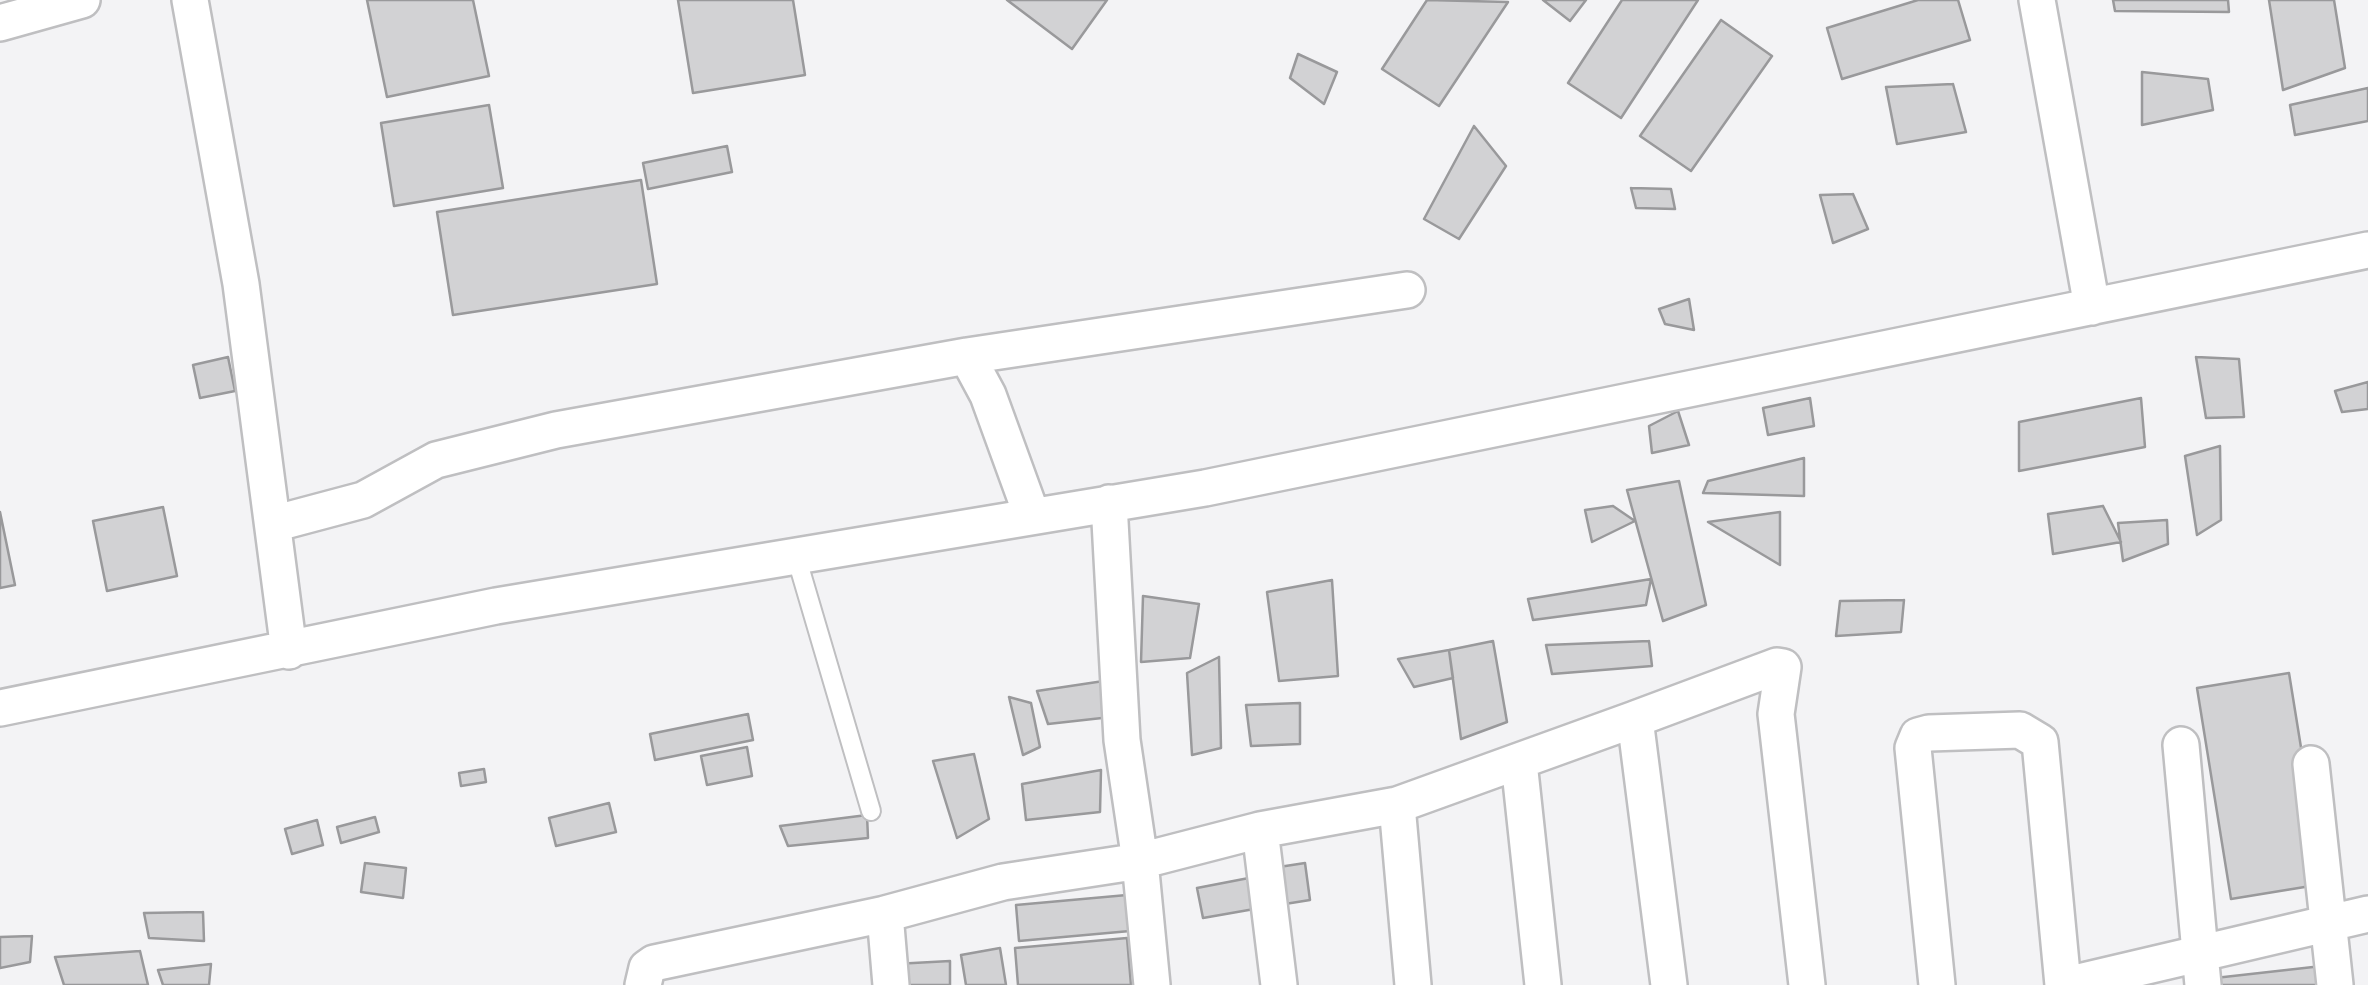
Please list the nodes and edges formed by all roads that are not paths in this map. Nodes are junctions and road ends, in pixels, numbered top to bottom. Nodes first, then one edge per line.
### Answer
1 (82, 0) edge
2 (190, 0) edge
3 (2037, 0) edge
4 (0, 22) edge
5 (2368, 250) edge
6 (1407, 290) dead end
7 (2092, 307) junction
8 (967, 356) junction
9 (1109, 503) junction
10 (1032, 516) junction
11 (273, 524) junction
12 (796, 556) junction
13 (289, 651) junction
14 (0, 708) edge
15 (1635, 719) junction
16 (2181, 745) dead end
17 (1519, 762) junction
18 (2311, 764) dead end
19 (1397, 805) junction
20 (871, 811) dead end
21 (1260, 830) junction
22 (1140, 861) junction
23 (885, 914) junction
24 (2368, 914) edge
25 (2330, 923) junction
26 (2202, 969) edge
27 (643, 985) edge
28 (891, 985) edge
29 (1152, 985) edge
30 (1279, 985) edge
31 (1413, 985) edge
32 (1544, 985) edge
33 (1668, 985) edge
34 (1807, 985) edge
35 (1936, 985) edge
36 (2064, 985) edge
37 (2335, 985) edge

1 - 4 street
2 - 11 street
3 - 7 street
5 - 7 street
6 - 8 street
7 - 9 street
8 - 10 street
8 - 11 street
9 - 10 street
9 - 22 street
10 - 12 street
11 - 13 street
12 - 13 street
12 - 20 lane
13 - 14 street
15 - 17 street
15 - 33 street
15 - 34 street
16 - 26 street
17 - 19 street
17 - 32 street
18 - 25 street
19 - 21 street
19 - 31 street
21 - 22 street
21 - 30 street
22 - 23 street
22 - 29 street
23 - 27 street
23 - 28 street
24 - 25 street
25 - 26 street
25 - 37 street
26 - 36 street
35 - 36 street

